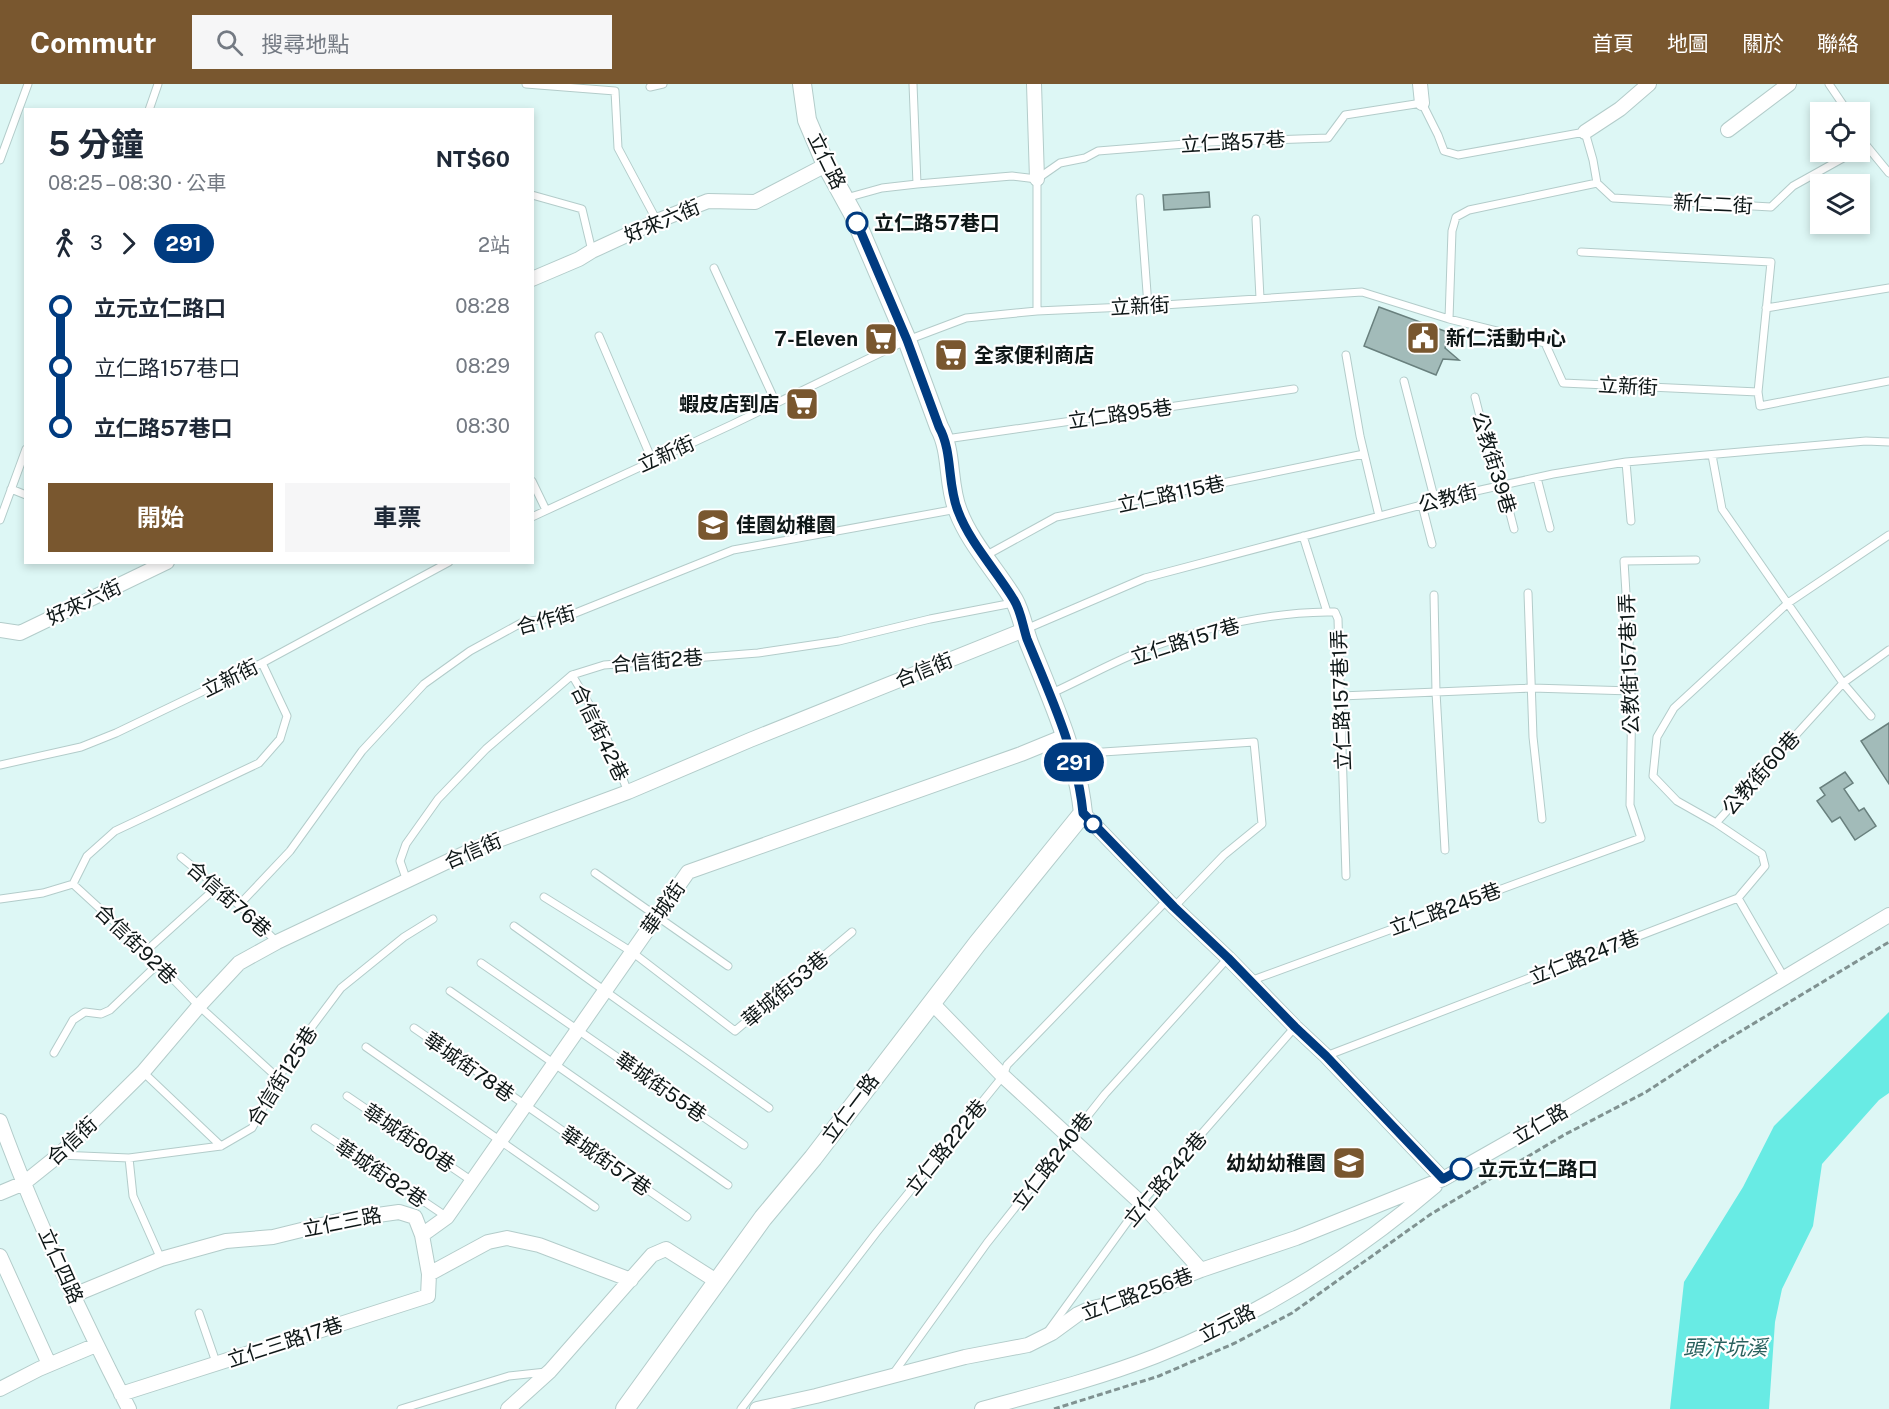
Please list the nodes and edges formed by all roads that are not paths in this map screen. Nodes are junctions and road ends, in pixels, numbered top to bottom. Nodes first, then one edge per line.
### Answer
1 (28, 84) edge
2 (158, 84) edge
3 (526, 84) edge
4 (663, 84) edge
5 (802, 84) edge
6 (913, 84) edge
7 (1034, 84) edge
8 (1420, 84) edge
9 (1649, 84) edge
10 (1789, 84) edge
11 (1829, 84) edge
12 (650, 87) dead end
13 (1841, 102) edge
14 (1422, 104) junction
15 (150, 108) edge
16 (1728, 130) dead end
17 (1585, 132) junction
18 (1870, 154) edge
19 (0, 160) edge
20 (1836, 162) edge
21 (826, 165) junction
22 (1889, 173) edge
23 (1037, 179) junction
24 (1597, 183) junction
25 (917, 184) junction
26 (534, 196) edge
27 (844, 198) junction
28 (1140, 198) dead end
29 (1256, 219) dead end
30 (657, 221) junction
31 (592, 251) junction
32 (1581, 252) dead end
33 (714, 268) dead end
34 (534, 278) edge
35 (1889, 288) edge
36 (1260, 298) junction
37 (1148, 306) junction
38 (1766, 308) junction
39 (1036, 311) junction
40 (1449, 319) junction
41 (599, 336) dead end
42 (907, 340) junction
43 (1346, 355) dead end
44 (1404, 381) dead end
45 (1889, 381) edge
46 (1294, 389) dead end
47 (1758, 392) junction
48 (1475, 397) dead end
49 (776, 403) junction
50 (946, 439) junction
51 (1889, 442) edge
52 (24, 453) edge
53 (1364, 454) junction
54 (1712, 456) junction
55 (652, 460) junction
56 (1626, 462) junction
57 (1537, 478) junction
58 (534, 485) edge
59 (1498, 486) junction
60 (10, 489) junction
61 (24, 494) edge
62 (1435, 501) junction
63 (1422, 505) junction
64 (957, 509) junction
65 (546, 510) junction
66 (534, 516) edge
67 (1379, 516) junction
68 (0, 520) edge
69 (1631, 521) dead end
70 (1550, 528) dead end
71 (1514, 529) dead end
72 (1889, 535) edge
73 (1303, 536) junction
74 (1431, 544) dead end
75 (985, 556) junction
76 (1696, 560) dead end
77 (163, 564) edge
78 (445, 564) edge
79 (1528, 593) dead end
80 (1434, 595) dead end
81 (1016, 602) junction
82 (1788, 603) junction
83 (1327, 612) junction
84 (0, 630) edge
85 (1024, 630) junction
86 (1889, 650) edge
87 (262, 663) junction
88 (572, 675) junction
89 (1843, 683) junction
90 (1532, 688) junction
91 (1632, 691) junction
92 (1436, 692) junction
93 (1050, 694) junction
94 (1341, 696) junction
95 (1871, 716) dead end
96 (1068, 745) junction
97 (0, 765) edge
98 (628, 792) junction
99 (1083, 813) junction
100 (1542, 819) dead end
101 (1716, 823) junction
102 (1641, 838) joint
103 (1445, 850) dead end
104 (181, 857) dead end
105 (595, 873) dead end
106 (1346, 876) dead end
107 (407, 881) junction
108 (73, 884) junction
109 (218, 886) junction
110 (544, 897) dead end
111 (1738, 898) junction
112 (0, 899) edge
113 (1170, 904) junction
114 (239, 905) junction
115 (1889, 915) edge
116 (657, 916) junction
117 (434, 919) dead end
118 (514, 926) dead end
119 (852, 932) dead end
120 (277, 942) junction
121 (146, 951) junction
122 (632, 952) junction
123 (1228, 958) junction
124 (482, 963) dead end
125 (158, 964) junction
126 (728, 966) dead end
127 (1785, 979) junction
128 (1250, 981) junction
129 (450, 991) dead end
130 (605, 991) junction
131 (932, 1003) junction
132 (199, 1006) junction
133 (1295, 1027) junction
134 (414, 1028) dead end
135 (578, 1030) junction
136 (366, 1047) dead end
137 (54, 1053) dead end
138 (1326, 1056) junction
139 (554, 1064) junction
140 (143, 1072) junction
141 (1003, 1076) junction
142 (279, 1079) junction
143 (347, 1096) dead end
144 (525, 1105) junction
145 (769, 1108) dead end
146 (0, 1121) edge
147 (315, 1128) dead end
148 (1070, 1138) junction
149 (500, 1141) junction
150 (744, 1145) dead end
151 (221, 1146) junction
152 (59, 1155) junction
153 (129, 1158) junction
154 (1443, 1179) junction
155 (472, 1181) junction
156 (24, 1183) junction
157 (728, 1185) dead end
158 (0, 1193) edge
159 (1141, 1203) junction
160 (595, 1207) dead end
161 (447, 1217) junction
162 (687, 1217) dead end
163 (422, 1235) junction
164 (0, 1257) edge
165 (161, 1258) junction
166 (1201, 1270) junction
167 (429, 1274) junction
168 (631, 1280) junction
169 (718, 1282) junction
170 (6, 1289) edge
171 (74, 1295) junction
172 (199, 1313) dead end
173 (1043, 1337) junction
174 (96, 1346) junction
175 (49, 1364) junction
176 (217, 1365) junction
177 (550, 1371) junction
178 (891, 1377) junction
179 (0, 1389) edge
180 (121, 1394) junction
181 (129, 1409) edge
182 (401, 1409) edge
183 (508, 1409) edge
184 (625, 1409) edge
185 (741, 1409) edge
186 (757, 1409) edge
187 (982, 1409) edge

1 - 19 lane
2 - 15 lane
3 - 30 lane
4 - 12 lane
5 - 21 street, 立仁路
6 - 25 lane
7 - 23 street
8 - 14 street
9 - 17 street
10 - 16 street
11 - 13 lane
14 - 17 lane
14 - 23 lane, 立仁路57巷
17 - 24 lane
18 - 22 lane
20 - 24 lane, 新仁二街
21 - 27 street, 立仁路
21 - 30 street, 好來六街
23 - 25 lane
23 - 39 lane
24 - 40 lane
25 - 27 lane
26 - 31 lane
27 - 42 street, 立仁路
28 - 37 lane
29 - 36 lane
30 - 31 street, 好來六街
31 - 34 street, 好來六街
32 - 38 lane
33 - 49 lane
35 - 38 lane
36 - 37 lane, 立新街
36 - 40 lane, 立新街
37 - 39 lane, 立新街
38 - 47 lane
39 - 42 lane, 立新街
40 - 47 lane, 立新街
41 - 55 lane
42 - 49 lane, 立新街
42 - 50 street, 立仁路
43 - 53 lane
44 - 62 lane
45 - 47 lane
46 - 50 lane, 立仁路95巷
48 - 59 lane, 公教街39巷
49 - 55 lane, 立新街
50 - 64 street, 立仁路
51 - 54 lane, 公教街
52 - 60 lane
53 - 67 lane
53 - 75 lane, 立仁路115巷
54 - 56 lane, 公教街
54 - 82 lane
55 - 65 lane, 立新街
56 - 57 lane, 公教街
56 - 69 lane
57 - 59 lane, 公教街
57 - 70 lane
58 - 65 lane
59 - 62 lane, 公教街
59 - 71 lane, 公教街39巷
60 - 61 lane
60 - 68 lane
62 - 63 lane, 公教街
63 - 67 lane, 公教街
63 - 74 lane
64 - 75 street, 立仁路
64 - 114 lane, 合作街
65 - 66 lane, 立新街
67 - 73 lane, 公教街
72 - 82 lane, 公教街60巷
73 - 83 lane, 立仁路157巷1弄
73 - 85 lane, 公教街
75 - 81 street, 立仁路
76 - 91 lane, 公教街157巷1弄
77 - 84 street, 好來六街
78 - 87 lane, 立新街
79 - 90 lane
80 - 92 lane
81 - 85 street, 立仁路
81 - 88 lane, 合信街2巷
82 - 89 lane
82 - 101 lane, 公教街60巷
83 - 93 lane, 立仁路157巷
83 - 94 lane, 立仁路157巷1弄
85 - 93 street, 立仁路
85 - 98 street, 合信街
86 - 89 lane, 公教街60巷
87 - 97 lane, 立新街
87 - 108 lane
88 - 98 lane, 合信街42巷
88 - 107 lane, 合信街2巷
89 - 95 lane
89 - 101 lane, 公教街60巷
90 - 91 lane
90 - 92 lane
90 - 100 lane
91 - 102 lane, 公教街157巷1弄
92 - 94 lane
92 - 103 lane
93 - 96 street, 立仁路
94 - 106 lane, 立仁路157巷1弄
96 - 99 street, 立仁路
96 - 113 lane, 立仁路222巷
96 - 116 street, 華城街
98 - 107 street, 合信街
99 - 113 street
99 - 131 street, 立仁一路
101 - 111 lane, 立仁路247巷
102 - 128 lane, 立仁路245巷
104 - 109 lane, 合信街76巷
105 - 116 lane
107 - 120 street, 合信街
108 - 112 lane
108 - 121 lane, 合信街92巷
109 - 114 lane, 合信街76巷
109 - 121 lane
110 - 122 lane
111 - 127 lane
111 - 138 lane, 立仁路247巷
113 - 123 street
113 - 141 lane, 立仁路222巷
114 - 120 lane, 合信街76巷
115 - 127 street, 立仁路
116 - 122 street, 華城街
116 - 126 lane
117 - 142 lane, 合信街125巷
118 - 130 lane
119 - 122 lane, 華城街53巷
120 - 132 street, 合信街
121 - 125 lane, 合信街92巷
122 - 130 street, 華城街
123 - 128 street
123 - 148 lane, 立仁路240巷
124 - 135 lane, 華城街55巷
125 - 132 lane, 合信街92巷
125 - 137 lane
127 - 154 street, 立仁路
128 - 133 street
129 - 139 lane
130 - 135 street, 華城街
130 - 145 lane
131 - 141 street
131 - 169 street, 立仁一路
132 - 140 street, 合信街
132 - 142 lane, 合信街92巷
133 - 138 street
133 - 159 lane, 立仁路242巷
134 - 144 lane, 華城街78巷
135 - 139 street, 華城街
135 - 150 lane, 華城街55巷
136 - 149 lane
138 - 154 street
139 - 144 street, 華城街
139 - 157 lane
140 - 151 lane
140 - 152 street, 合信街
141 - 148 street
141 - 185 lane, 立仁路222巷
142 - 151 lane, 合信街125巷
143 - 155 lane, 華城街80巷
144 - 149 street, 華城街
144 - 162 lane, 華城街57巷
146 - 156 street, 立仁四路
147 - 161 lane, 華城街82巷
148 - 159 street
148 - 178 lane, 立仁路240巷
149 - 155 street, 華城街
149 - 160 lane
151 - 153 lane, 合信街125巷
152 - 153 lane, 合信街125巷
152 - 156 street, 合信街
153 - 165 lane
154 - 166 street, 立仁路256巷
154 - 187 street, 立元路
155 - 161 street, 華城街
156 - 158 street, 合信街
156 - 171 street, 立仁四路
159 - 166 street
159 - 173 lane, 立仁路242巷
161 - 163 street, 華城街
163 - 165 street, 立仁三路
163 - 167 street, 立仁三路
164 - 170 street
165 - 171 street, 立仁三路
166 - 173 street, 立仁路256巷
167 - 168 street
167 - 176 street, 立仁三路17巷
168 - 169 street
168 - 177 street
169 - 184 street, 立仁一路
170 - 175 street
171 - 174 street, 立仁四路
172 - 176 lane
173 - 178 street, 立仁路256巷
174 - 175 street
174 - 180 street, 立仁四路
175 - 179 street
176 - 180 street, 立仁三路17巷
177 - 182 lane
177 - 183 street
178 - 186 street, 立仁路256巷
180 - 181 street, 立仁四路

